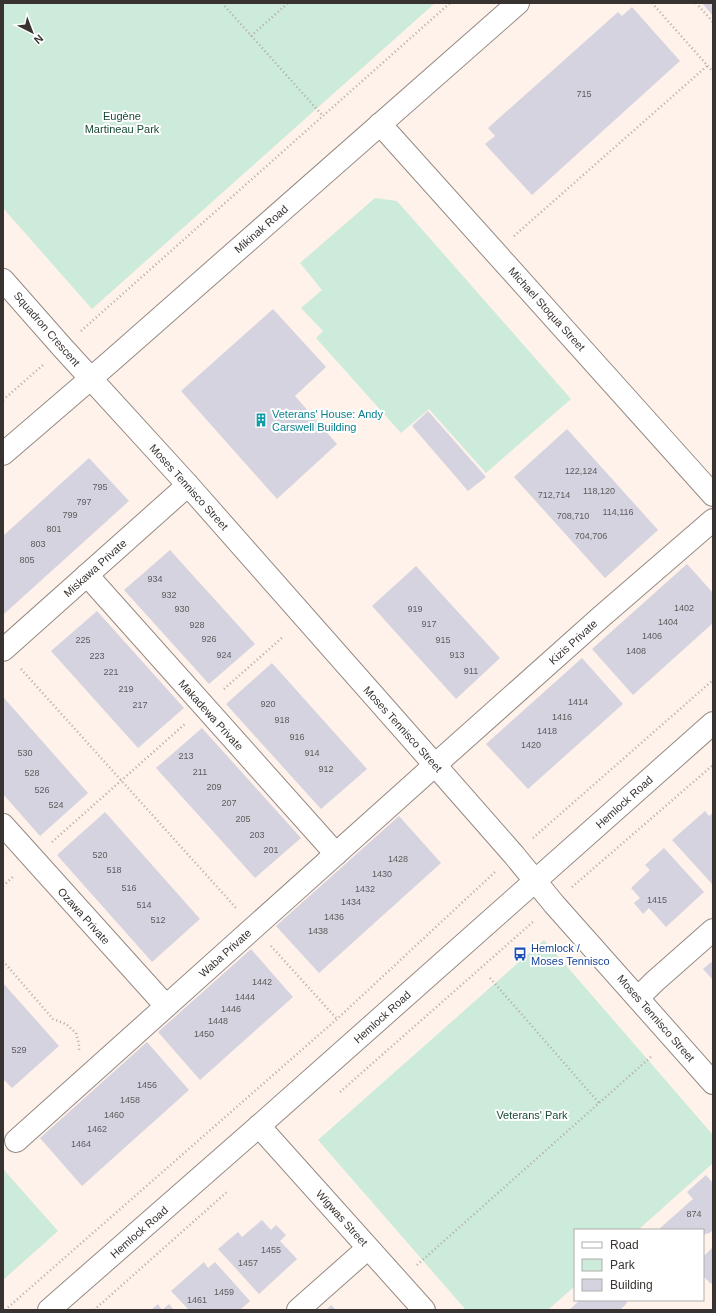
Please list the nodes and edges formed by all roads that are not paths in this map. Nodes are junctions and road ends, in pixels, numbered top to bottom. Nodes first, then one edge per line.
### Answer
1 (518, 3) edge
2 (380, 124) junction
3 (3, 280) edge
4 (90, 379) junction
5 (3, 454) edge
6 (188, 485) junction
7 (713, 495) edge
8 (713, 520) edge
9 (87, 575) junction
10 (3, 650) edge
11 (713, 723) edge
12 (435, 765) junction
13 (3, 825) edge
14 (336, 854) junction
15 (535, 881) junction
16 (713, 930) edge
17 (638, 998) junction
18 (166, 1006) junction
19 (713, 1083) edge
20 (259, 1126) junction
21 (16, 1141) dead end
22 (368, 1248) junction
23 (49, 1310) edge
24 (298, 1310) edge
25 (424, 1310) edge

1 - 2 street, Mikinak Road
2 - 4 street, Mikinak Road
2 - 7 street, Michael Stoqua Street
3 - 4 street, Squadron Crescent
4 - 5 street, Mikinak Road
4 - 6 street, Moses Tennisco Street
6 - 9 street, Miskawa Private
6 - 12 street, Moses Tennisco Street
8 - 12 street, Kizis Private
9 - 10 street, Miskawa Private
9 - 14 street, Makadewa Private
11 - 15 street, Hemlock Road
12 - 14 street, Waba Private
12 - 15 street, Moses Tennisco Street
13 - 18 street, Ozawa Private
14 - 18 street, Waba Private
15 - 17 street, Moses Tennisco Street
15 - 20 street, Hemlock Road
16 - 17 street
17 - 19 street, Moses Tennisco Street
18 - 21 street, Waba Private
20 - 22 street, Wigwas Street
20 - 23 street, Hemlock Road
22 - 24 street
22 - 25 street, Wigwas Street

